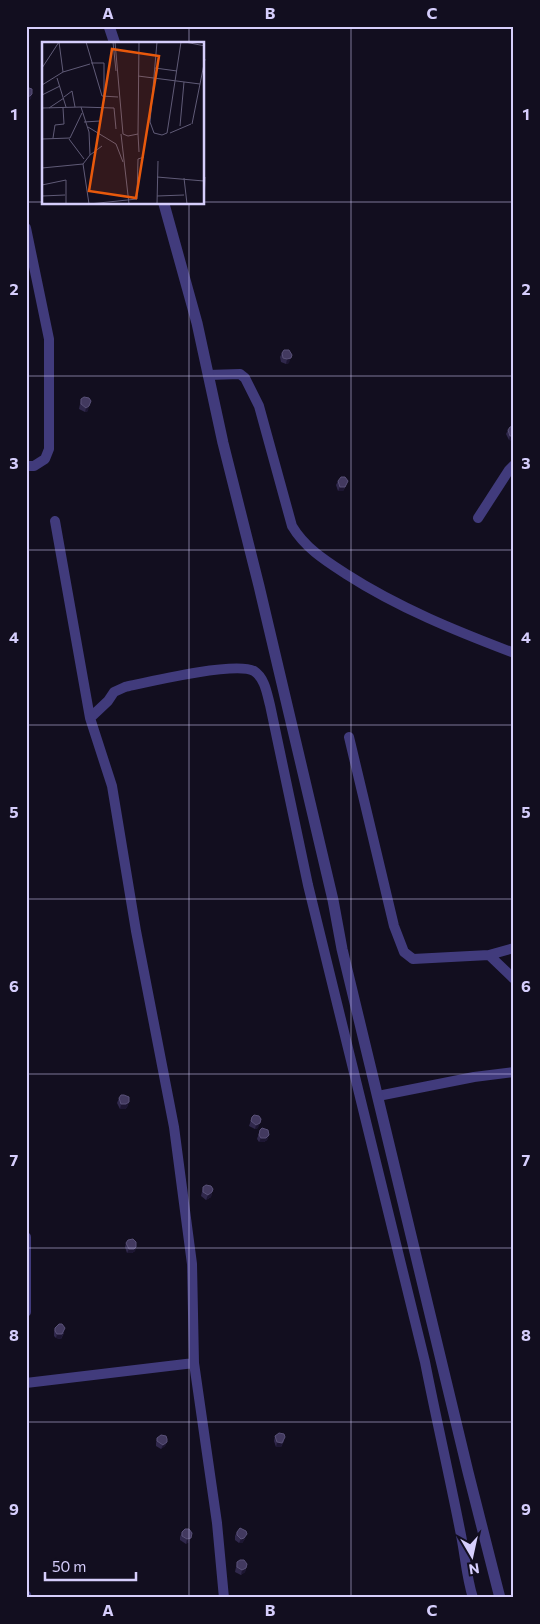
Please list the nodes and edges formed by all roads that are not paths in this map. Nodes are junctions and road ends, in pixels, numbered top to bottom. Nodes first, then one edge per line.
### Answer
1 (108, 26) edge
2 (114, 42) edge
3 (164, 205) edge
4 (26, 228) edge
5 (208, 375) junction
6 (514, 465) edge
7 (26, 466) edge
8 (478, 518) dead end
9 (55, 521) dead end
10 (514, 653) edge
11 (90, 718) junction
12 (349, 737) dead end
13 (514, 948) edge
14 (489, 955) junction
15 (514, 979) edge
16 (357, 1007) junction
17 (339, 1010) junction
18 (514, 1072) edge
19 (378, 1096) junction
20 (26, 1238) edge
21 (26, 1312) edge
22 (194, 1364) junction
23 (26, 1382) edge
24 (224, 1598) edge
25 (473, 1598) edge
26 (500, 1598) edge

1 - 2 street
3 - 5 street
4 - 7 street
5 - 10 street
5 - 16 street
6 - 8 street
9 - 11 street
11 - 17 street
11 - 22 street
12 - 14 street
13 - 14 street
14 - 15 street
16 - 17 street
16 - 19 street
17 - 25 street
18 - 19 street
19 - 26 street
20 - 21 street
22 - 23 street
22 - 24 street

